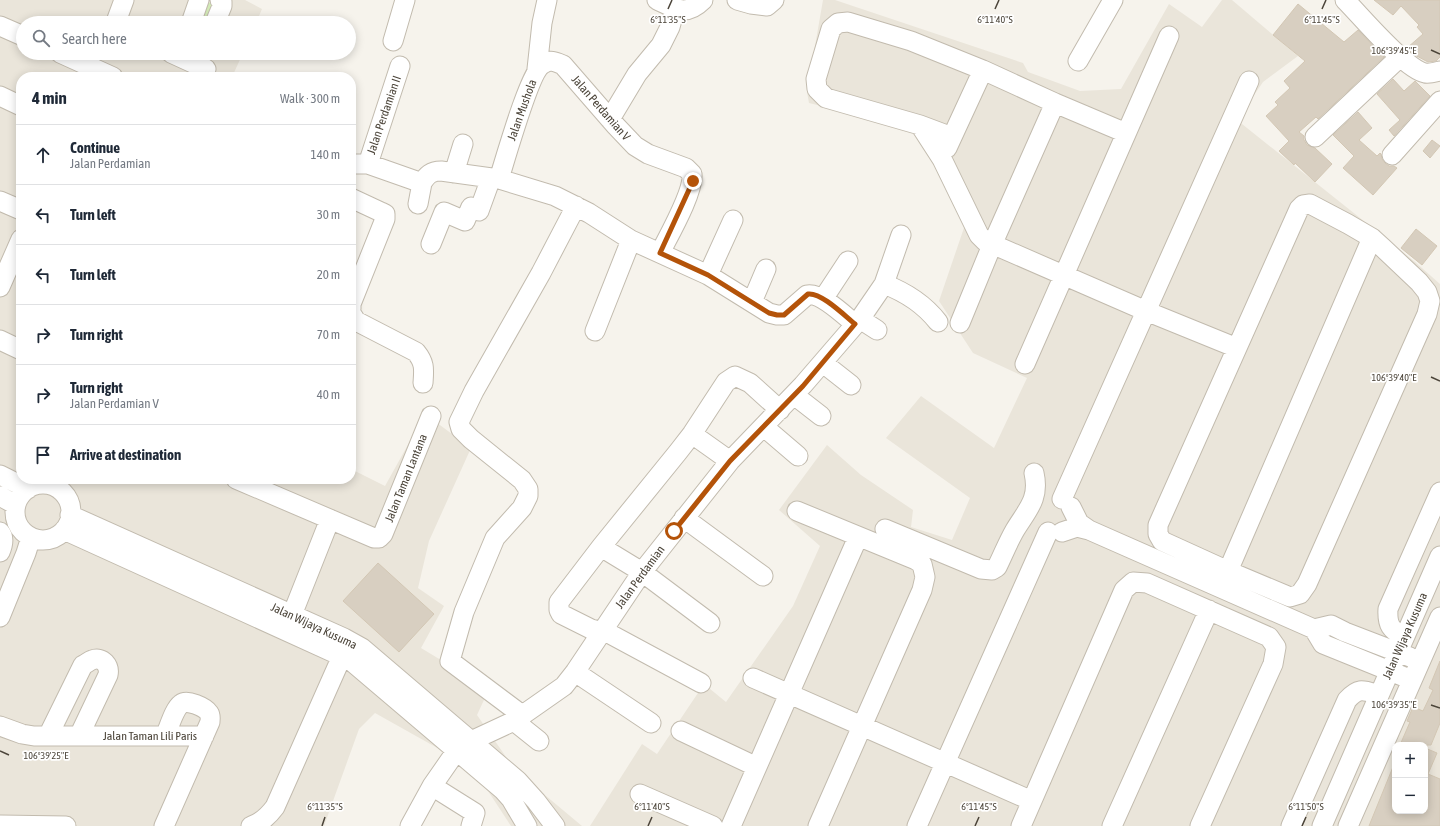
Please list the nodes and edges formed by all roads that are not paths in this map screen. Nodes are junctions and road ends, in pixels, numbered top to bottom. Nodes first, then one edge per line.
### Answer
1 (124, 0) edge
2 (199, 0) edge
3 (220, 0) edge
4 (405, 0) edge
5 (547, 0) edge
6 (658, 0) edge
7 (703, 0) edge
8 (737, 0) edge
9 (774, 0) edge
10 (1113, 0) edge
11 (1345, 0) edge
12 (676, 9) junction
13 (118, 16) edge
14 (193, 16) edge
15 (218, 16) edge
16 (0, 26) edge
17 (16, 33) edge
18 (1169, 36) dead end
19 (393, 42) dead end
20 (1400, 57) junction
21 (75, 60) edge
22 (1078, 61) dead end
23 (563, 65) joint
24 (400, 66) dead end
25 (537, 69) junction
26 (983, 70) junction
27 (1440, 71) edge
28 (102, 72) edge
29 (1249, 81) dead end
30 (0, 96) edge
31 (1440, 101) edge
32 (1054, 103) junction
33 (16, 104) edge
34 (610, 119) junction
35 (920, 125) junction
36 (1126, 133) junction
37 (952, 137) junction
38 (1315, 137) dead end
39 (463, 144) dead end
40 (1392, 155) dead end
41 (942, 159) junction
42 (359, 164) edge
43 (454, 173) junction
44 (495, 178) junction
45 (422, 182) junction
46 (356, 200) edge
47 (0, 201) edge
48 (418, 204) dead end
49 (576, 206) junction
50 (16, 208) edge
51 (733, 220) dead end
52 (901, 235) dead end
53 (1372, 238) junction
54 (631, 240) junction
55 (431, 244) dead end
56 (992, 245) junction
57 (16, 250) edge
58 (660, 253) junction
59 (848, 261) dead end
60 (766, 269) dead end
61 (708, 275) junction
62 (1063, 275) junction
63 (884, 284) junction
64 (0, 287) edge
65 (356, 292) edge
66 (823, 299) junction
67 (752, 302) junction
68 (1146, 311) junction
69 (356, 321) edge
70 (858, 321) junction
71 (938, 322) dead end
72 (960, 323) dead end
73 (876, 330) dead end
74 (595, 331) dead end
75 (0, 340) edge
76 (16, 348) edge
77 (1237, 348) junction
78 (822, 363) junction
79 (1025, 364) dead end
80 (423, 383) dead end
81 (851, 385) dead end
82 (794, 395) junction
83 (780, 410) junction
84 (431, 416) dead end
85 (821, 416) dead end
86 (764, 427) junction
87 (692, 434) junction
88 (798, 456) dead end
89 (730, 461) junction
90 (0, 475) edge
91 (16, 483) edge
92 (18, 484) edge
93 (50, 484) edge
94 (57, 484) edge
95 (248, 484) edge
96 (28, 489) junction
97 (1440, 492) edge
98 (1050, 493) junction
99 (0, 496) edge
100 (16, 505) junction
101 (797, 511) dead end
102 (684, 518) junction
103 (330, 519) junction
104 (67, 522) junction
105 (1042, 526) junction
106 (884, 529) dead end
107 (1089, 530) junction
108 (0, 532) edge
109 (31, 537) junction
110 (858, 537) junction
111 (601, 547) junction
112 (0, 552) edge
113 (1440, 556) edge
114 (1228, 571) junction
115 (642, 572) junction
116 (763, 576) dead end
117 (1209, 610) junction
118 (292, 615) junction
119 (0, 617) edge
120 (1440, 617) edge
121 (710, 623) dead end
122 (1314, 629) junction
123 (602, 631) junction
124 (1401, 645) junction
125 (342, 656) junction
126 (1420, 662) junction
127 (1390, 671) junction
128 (576, 672) junction
129 (753, 678) dead end
130 (1412, 680) junction
131 (701, 683) dead end
132 (789, 694) junction
133 (1379, 695) junction
134 (518, 718) junction
135 (651, 723) dead end
136 (0, 726) edge
137 (862, 726) junction
138 (681, 731) dead end
139 (48, 736) junction
140 (79, 736) junction
141 (165, 736) junction
142 (204, 736) junction
143 (538, 741) dead end
144 (464, 746) junction
145 (945, 762) junction
146 (757, 767) junction
147 (432, 786) junction
148 (640, 794) dead end
149 (1032, 801) junction
150 (0, 825) edge
151 (66, 826) edge
152 (164, 826) edge
153 (251, 826) edge
154 (410, 826) edge
155 (471, 826) edge
156 (527, 826) edge
157 (555, 826) edge
158 (713, 826) edge
159 (731, 826) edge
160 (818, 826) edge
161 (917, 826) edge
162 (1021, 826) edge
163 (1112, 826) edge
164 (1200, 826) edge
165 (1291, 826) edge
166 (1322, 826) edge
167 (1348, 826) edge

1 - 13 street
2 - 14 street
3 - 15 street
4 - 19 street
5 - 25 street
6 - 12 street
7 - 12 street
8 - 9 street
10 - 22 street
11 - 20 street
12 - 34 street
16 - 17 street
18 - 36 street
20 - 27 street
20 - 38 street
21 - 28 street
23 - 25 street, Jalan Mushola
23 - 34 street, Jalan Perdamian V
24 - 42 street, Jalan Perdamian II
25 - 44 street, Jalan Mushola
26 - 32 street
26 - 35 street
26 - 37 street
29 - 68 street
30 - 33 street
31 - 40 street
32 - 36 street
32 - 56 street
34 - 58 street, Jalan Perdamian V
35 - 37 street
35 - 41 street
36 - 62 street
37 - 41 street
39 - 43 street
41 - 56 street
42 - 45 street
43 - 44 street
43 - 45 street
44 - 49 street
44 - 55 street, Jalan Mushola
45 - 48 street
46 - 65 street
47 - 50 street
49 - 54 street
49 - 134 street
51 - 61 street
52 - 63 street, Jalan Perdamian
53 - 77 street
53 - 114 street
53 - 114 street
54 - 58 street
54 - 74 street
56 - 62 street
56 - 72 street
57 - 64 street
58 - 61 street
59 - 66 street
60 - 67 street
61 - 67 street
62 - 68 street
62 - 79 street
63 - 70 street, Jalan Perdamian
63 - 71 street
66 - 67 street
66 - 70 street
68 - 77 street
68 - 98 street
69 - 80 street
70 - 73 street
70 - 78 street, Jalan Perdamian
75 - 76 street
77 - 114 street
78 - 81 street
78 - 82 street, Jalan Perdamian
82 - 83 street, Jalan Perdamian
82 - 85 street
83 - 86 street, Jalan Perdamian
83 - 87 street
84 - 103 street, Jalan Taman Lantana
86 - 88 street
86 - 89 street, Jalan Perdamian
87 - 89 street
87 - 111 street
89 - 102 street, Jalan Perdamian
90 - 91 street
92 - 96 street
93 - 96 street
94 - 104 street
95 - 103 street
96 - 100 street
97 - 124 street
98 - 105 street
98 - 105 street
98 - 107 street
99 - 100 street
100 - 109 street
101 - 110 street
102 - 115 street, Jalan Perdamian
102 - 116 street
103 - 118 street
104 - 109 street
104 - 118 street, Jalan Wijaya Kusuma
104 - 125 street, Jalan Wijaya Kusuma
105 - 106 street
105 - 107 street
105 - 145 street
107 - 122 street
108 - 112 street
109 - 119 street
110 - 132 street
110 - 137 street
111 - 115 street
111 - 123 street
113 - 124 street, Jalan Wijaya Kusuma
115 - 121 street
115 - 123 street, Jalan Perdamian
117 - 149 street
117 - 163 street
117 - 164 street
118 - 144 street, Jalan Wijaya Kusuma
120 - 126 street, Jalan Wijaya Kusuma
122 - 124 street
122 - 127 street
123 - 128 street, Jalan Perdamian
123 - 131 street
124 - 126 street
124 - 127 street, Jalan Wijaya Kusuma
125 - 144 street, Jalan Wijaya Kusuma
125 - 153 street
126 - 130 street, Jalan Wijaya Kusuma
127 - 130 street
127 - 133 street, Jalan Wijaya Kusuma
128 - 134 street, Jalan Perdamian
128 - 135 street
129 - 132 street
130 - 167 street, Jalan Wijaya Kusuma
132 - 137 street
132 - 146 street
133 - 165 street
133 - 166 street, Jalan Wijaya Kusuma
134 - 143 street
134 - 144 street, Jalan Perdamian
136 - 139 street, Jalan Taman Lili Paris
137 - 145 street
137 - 160 street
138 - 146 street
139 - 140 street, Jalan Taman Lili Paris
139 - 140 street
140 - 141 street, Jalan Taman Lili Paris
141 - 142 street, Jalan Taman Lili Paris
141 - 142 street
142 - 152 street, Jalan Taman Lili Paris
144 - 147 street
144 - 156 street, Jalan Wijaya Kusuma
144 - 157 street, Jalan Wijaya Kusuma
145 - 149 street
145 - 161 street
146 - 159 street
147 - 154 street
147 - 155 street
148 - 158 street
149 - 162 street
150 - 151 street

